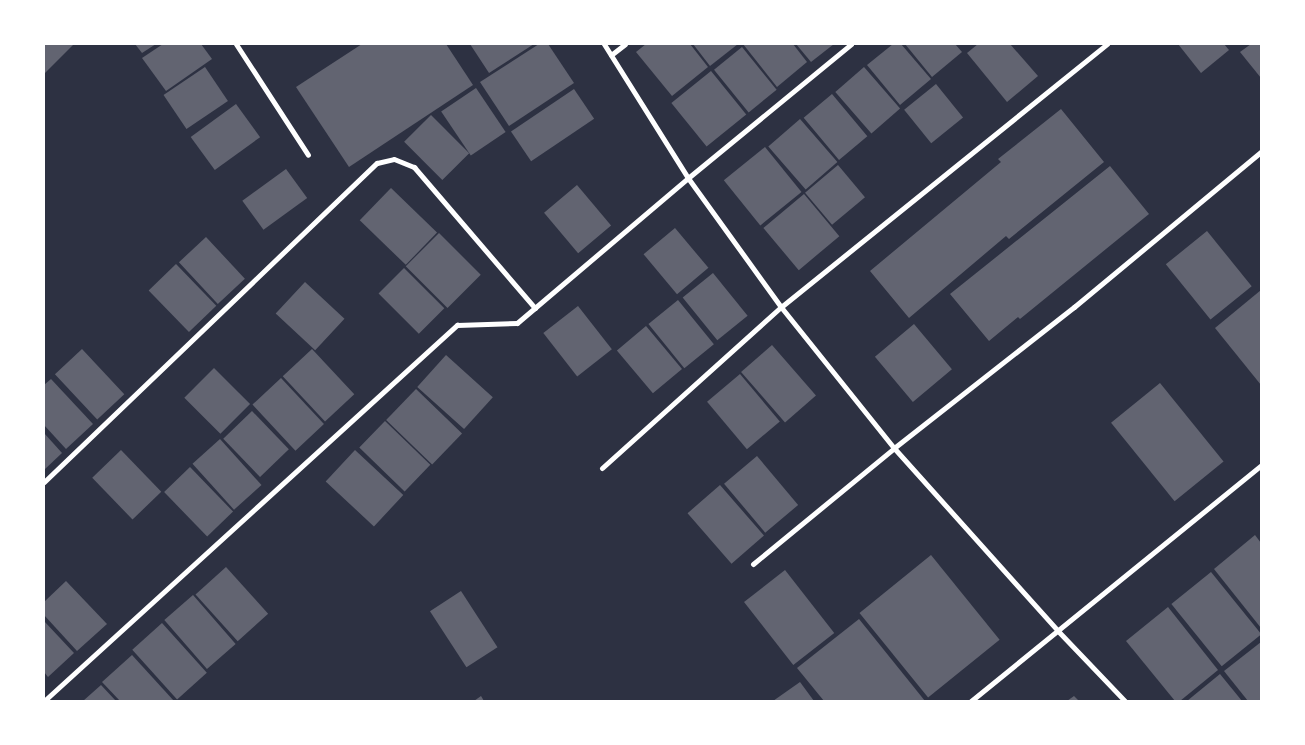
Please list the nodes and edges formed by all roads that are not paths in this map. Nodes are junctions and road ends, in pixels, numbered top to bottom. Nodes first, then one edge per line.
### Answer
1 (236, 44) edge
2 (604, 44) edge
3 (625, 44) edge
4 (851, 44) edge
5 (1107, 44) edge
6 (611, 55) junction
7 (1261, 152) edge
8 (308, 156) dead end
9 (688, 178) junction
10 (781, 307) junction
11 (534, 308) junction
12 (894, 448) junction
13 (1261, 465) edge
14 (602, 468) dead end
15 (44, 482) edge
16 (753, 564) dead end
17 (1058, 631) junction
18 (44, 701) edge
19 (971, 701) edge
20 (1125, 701) edge

1 - 8 street
2 - 6 street
3 - 6 street
4 - 9 street
5 - 10 street
6 - 9 street
7 - 12 street
9 - 10 street
9 - 11 street
10 - 12 street
10 - 14 street
11 - 15 street
11 - 18 street
12 - 16 street
12 - 17 street
13 - 17 street
17 - 19 street
17 - 20 street

